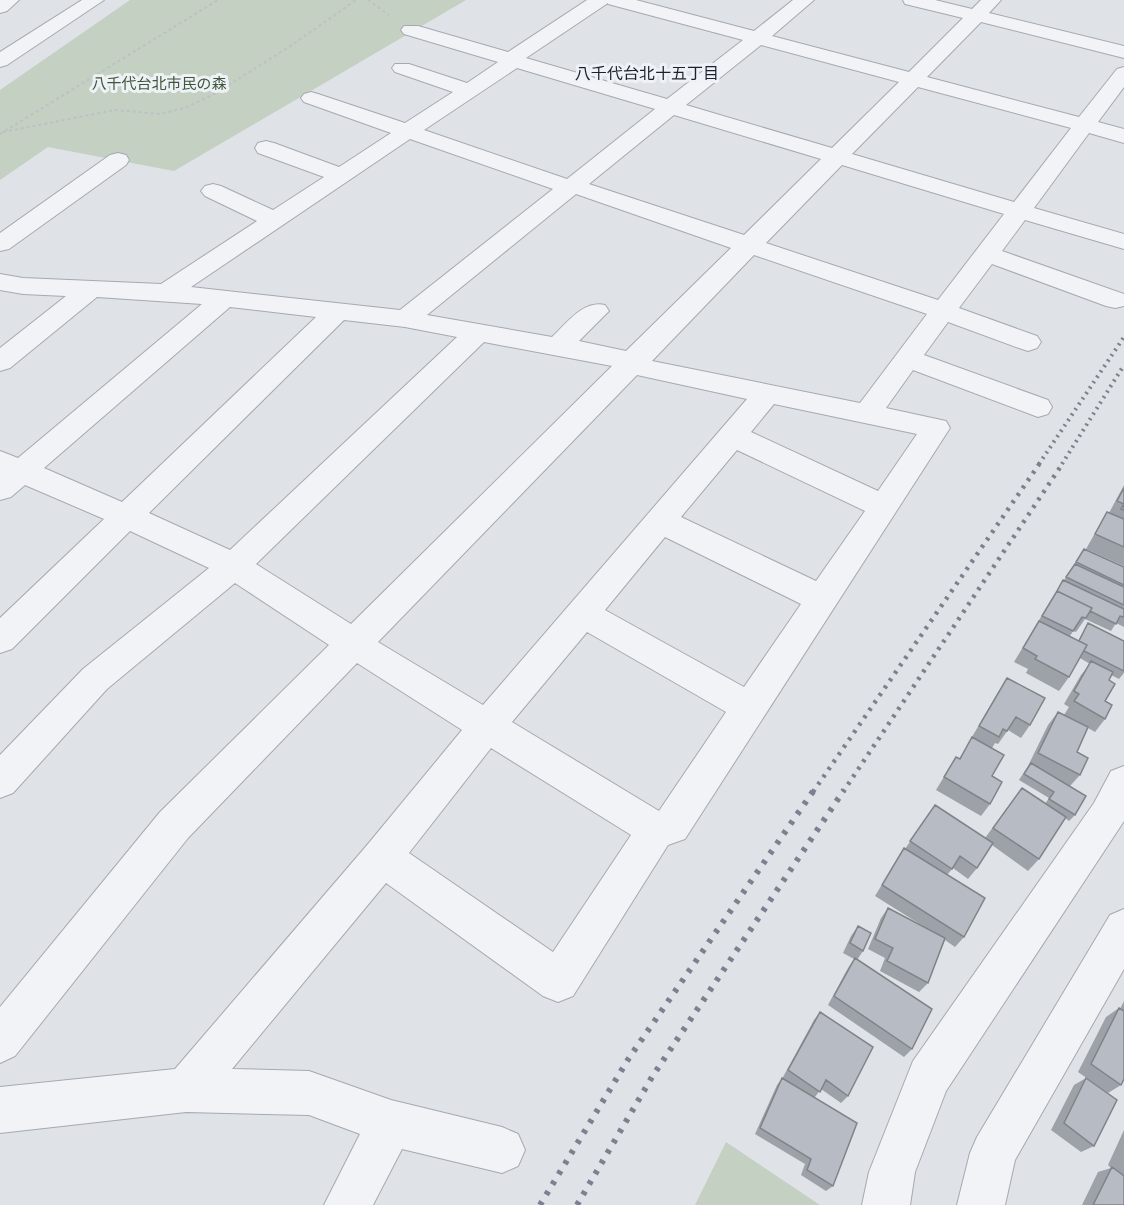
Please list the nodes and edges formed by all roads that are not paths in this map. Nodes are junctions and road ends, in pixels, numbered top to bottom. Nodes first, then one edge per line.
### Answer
1 (10, 0) edge
2 (95, 0) edge
3 (600, 0) edge
4 (615, 0) edge
5 (805, 0) edge
6 (912, 0) edge
7 (0, 7) edge
8 (984, 8) edge
9 (411, 30) dead end
10 (759, 39) junction
11 (1124, 52) edge
12 (513, 59) junction
13 (0, 61) edge
14 (402, 68) dead end
15 (1124, 72) edge
16 (912, 80) junction
17 (469, 90) junction
18 (311, 98) dead end
19 (673, 107) junction
20 (1084, 126) junction
21 (407, 131) junction
22 (1124, 136) edge
23 (266, 148) dead end
24 (837, 155) junction
25 (118, 160) dead end
26 (341, 175) junction
27 (573, 187) junction
28 (213, 191) dead end
29 (1021, 211) junction
30 (273, 219) junction
31 (1124, 242) edge
32 (0, 244) edge
33 (749, 245) junction
34 (988, 254) junction
35 (0, 282) edge
36 (92, 288) junction
37 (166, 292) junction
38 (223, 300) junction
39 (1115, 300) dead end
40 (596, 311) dead end
41 (944, 312) junction
42 (336, 313) junction
43 (405, 320) junction
44 (478, 332) junction
45 (1028, 342) dead end
46 (559, 345) junction
47 (909, 359) junction
48 (0, 362) edge
49 (630, 363) junction
50 (768, 393) junction
51 (1038, 407) dead end
52 (867, 413) junction
53 (733, 436) junction
54 (7, 474) edge
55 (885, 507) junction
56 (128, 517) junction
57 (660, 520) junction
58 (234, 566) junction
59 (822, 599) junction
60 (582, 613) junction
61 (0, 639) edge
62 (354, 644) junction
63 (750, 708) junction
64 (488, 725) junction
65 (0, 782) edge
66 (1124, 783) edge
67 (656, 830) junction
68 (382, 857) junction
69 (1124, 929) edge
70 (0, 1041) edge
71 (186, 1090) junction
72 (0, 1110) edge
73 (391, 1123) junction
74 (502, 1150) dead end
75 (348, 1205) edge
76 (886, 1205) edge
77 (981, 1205) edge

1 - 7 street
2 - 13 street
3 - 12 street
4 - 10 street
5 - 10 street
6 - 8 street
8 - 11 street
8 - 16 street
9 - 12 street
10 - 16 street
10 - 19 street
12 - 17 street
12 - 19 street
14 - 17 street
15 - 20 street
16 - 20 street
16 - 24 street
17 - 21 street
18 - 21 street
19 - 24 street
19 - 27 street
20 - 22 street
20 - 29 street
21 - 26 street
21 - 27 street
23 - 26 street
24 - 29 street
24 - 33 street
25 - 32 street
26 - 30 street
27 - 33 street
27 - 43 street
28 - 30 street
29 - 31 street
29 - 34 street
30 - 37 street
33 - 41 street
33 - 49 street
34 - 39 street
34 - 41 street
35 - 36 street
36 - 37 street
36 - 48 street
37 - 38 street
38 - 42 street
38 - 54 street
40 - 46 street
41 - 45 street
41 - 47 street
42 - 43 street
42 - 56 street
43 - 44 street
44 - 46 street
44 - 58 street
46 - 49 street
47 - 51 street
47 - 52 street
49 - 50 street
49 - 62 street
50 - 52 street
50 - 53 street
52 - 55 street
53 - 55 street
53 - 57 street
54 - 56 street
55 - 59 street
56 - 58 street
56 - 61 street
57 - 59 street
57 - 60 street
58 - 62 street
58 - 65 street
59 - 63 street
60 - 63 street
60 - 64 street
62 - 64 street
62 - 70 street
63 - 67 street
64 - 67 street
64 - 68 street
66 - 76 street
67 - 68 street
68 - 71 street
69 - 77 street
71 - 72 street
71 - 73 street
73 - 74 street
73 - 75 street

